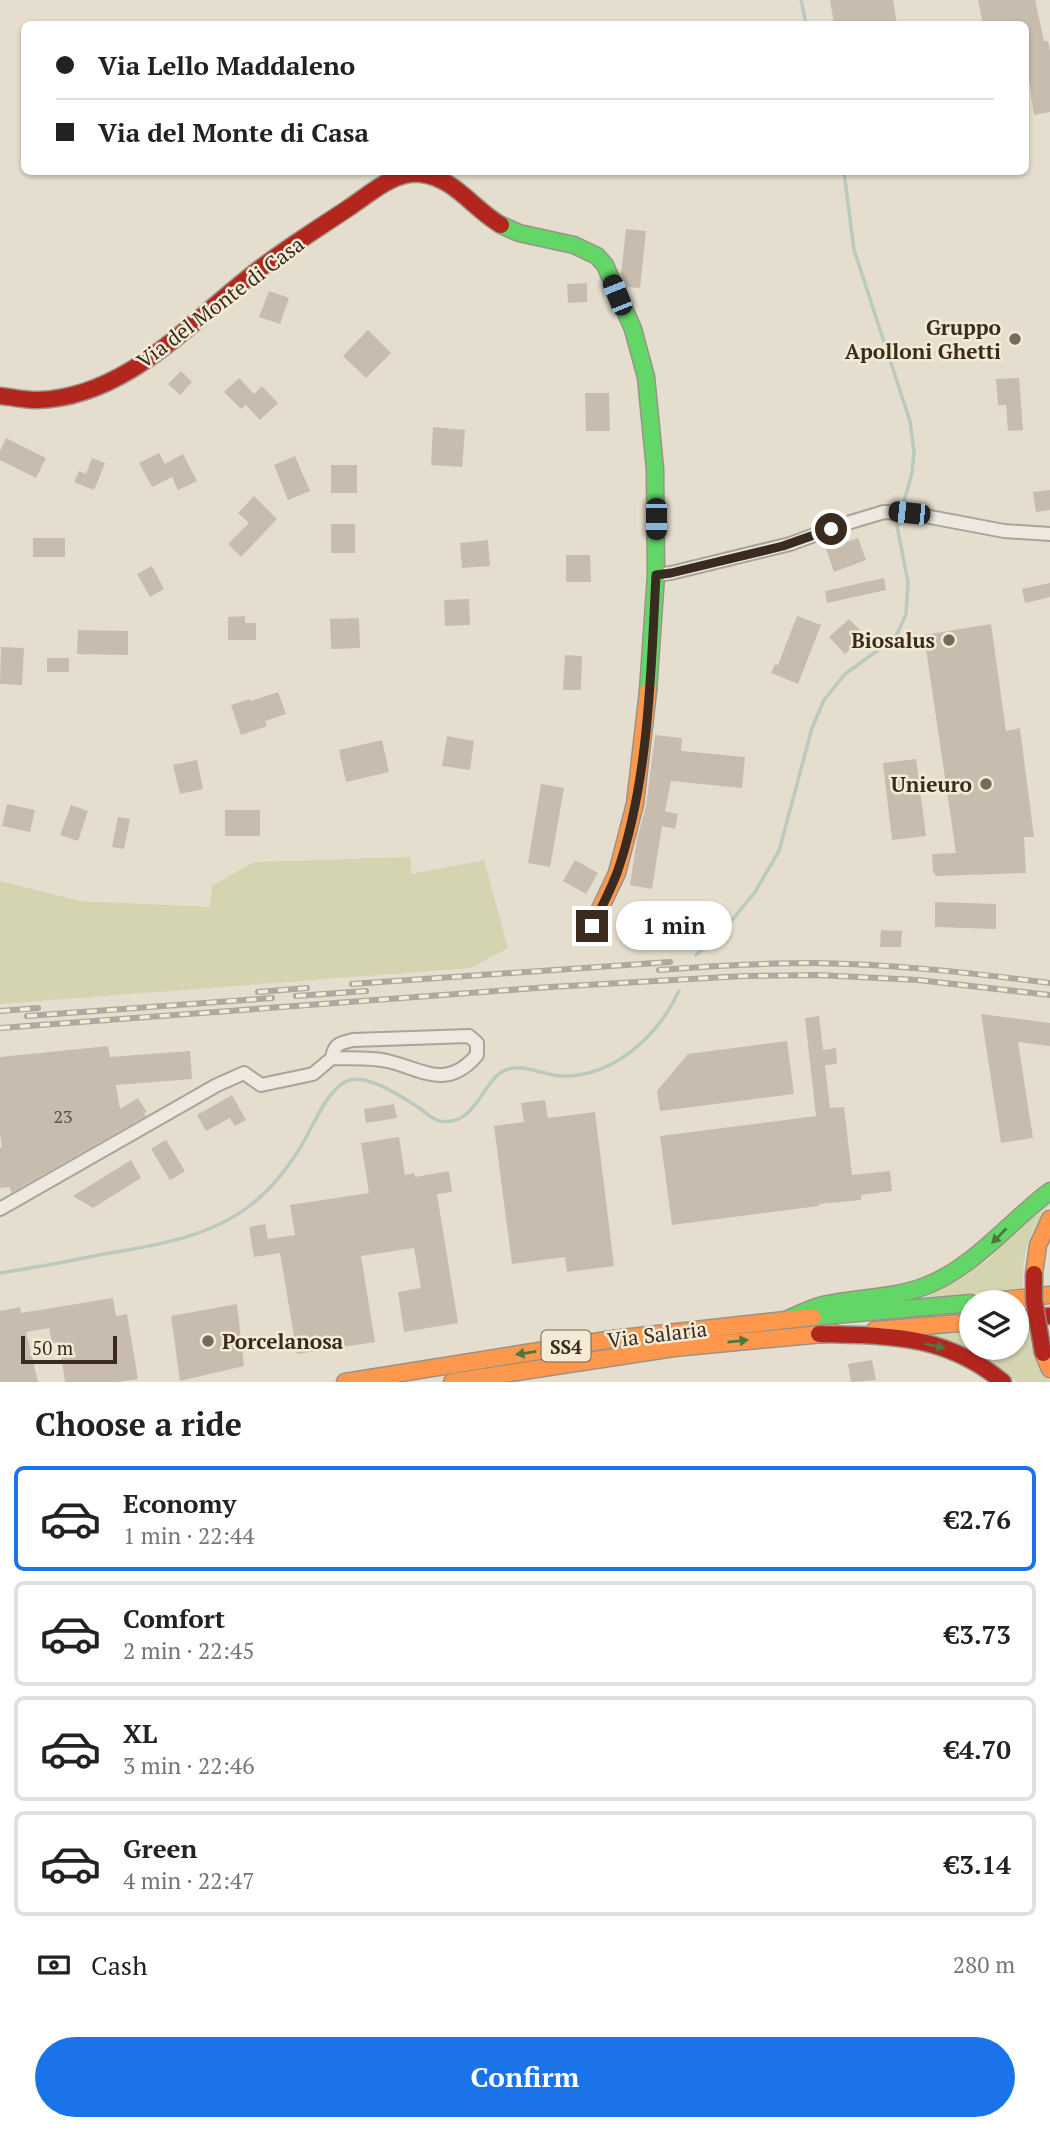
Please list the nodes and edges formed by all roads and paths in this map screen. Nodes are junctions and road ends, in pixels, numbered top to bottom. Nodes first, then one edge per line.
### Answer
1 (408, 175) edge
2 (427, 175) edge
3 (0, 396) edge
4 (1050, 534) edge
5 (656, 575) junction
6 (592, 926) dead end
7 (332, 1058) junction
8 (1050, 1191) edge
9 (0, 1209) edge
10 (1050, 1219) edge
11 (1050, 1295) edge
12 (1029, 1297) edge
13 (959, 1304) edge
14 (1050, 1316) edge
15 (1029, 1317) edge
16 (789, 1319) junction
17 (959, 1323) edge
18 (819, 1334) junction
19 (1050, 1369) edge
20 (345, 1382) edge
21 (452, 1382) edge
22 (1003, 1382) edge

1 - 3 main road, Via del Monte di Casa
2 - 5 main road, Via del Monte di Casa
4 - 5 street
5 - 6 main road, Via del Monte di Casa
7 - 7 street
7 - 9 street
8 -> 16 main road
10 - 19 main road, bridge
11 - 12 main road
13 - 16 main road, Via Salaria / SS4
14 - 15 main road
16 -> 20 main road, Via Salaria / SS4
17 - 18 main road, Via Salaria / SS4
21 -> 18 main road, Via Salaria / SS4
18 -> 22 main road

